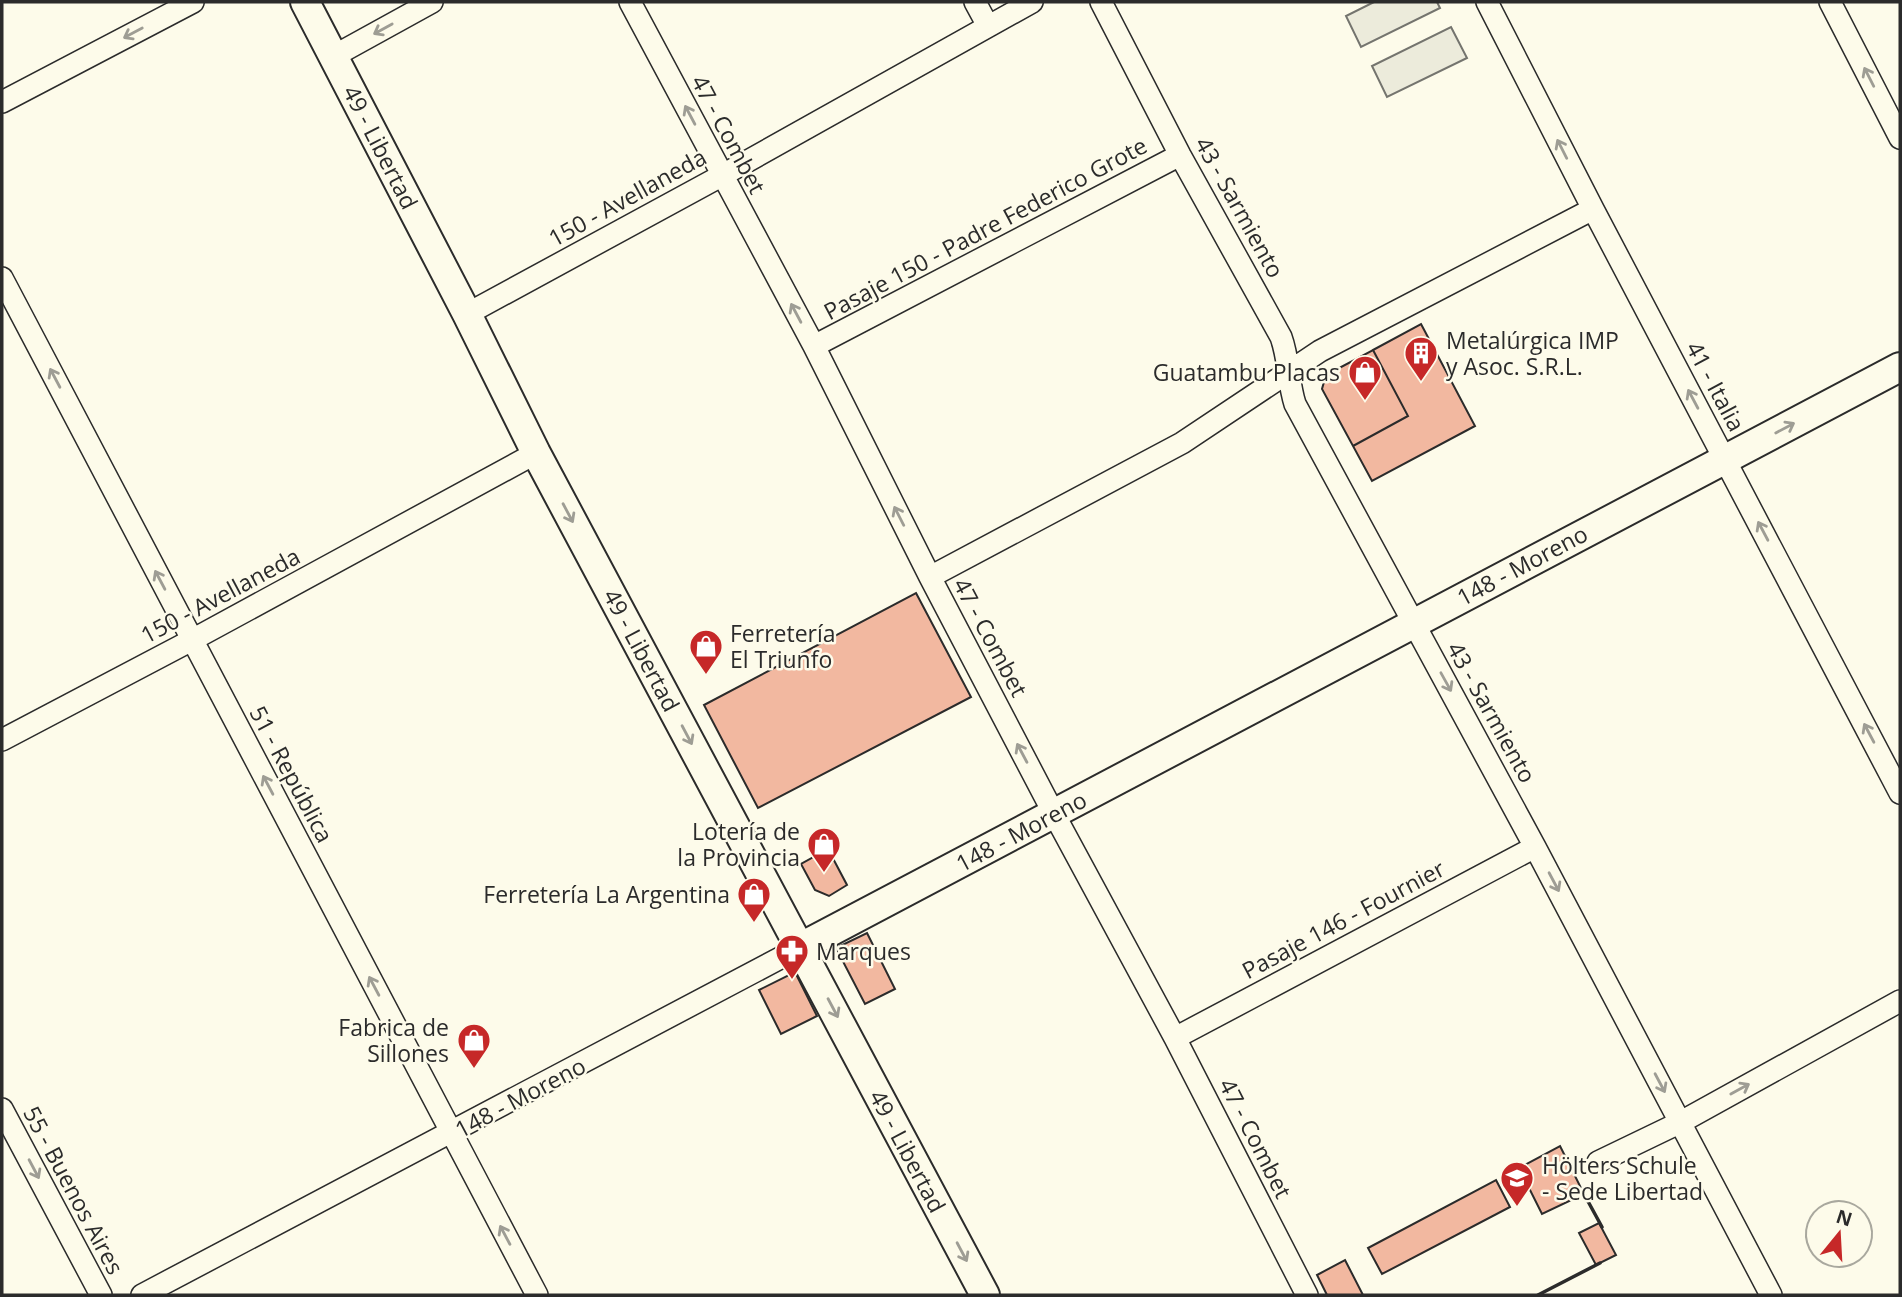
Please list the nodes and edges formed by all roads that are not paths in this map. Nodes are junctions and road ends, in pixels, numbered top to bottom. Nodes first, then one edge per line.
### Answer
1 (193, 2) edge
2 (305, 2) edge
3 (432, 2) edge
4 (630, 2) edge
5 (975, 2) edge
6 (1032, 2) edge
7 (1101, 2) edge
8 (1487, 2) edge
9 (1830, 2) edge
10 (988, 26) junction
11 (334, 56) junction
12 (2, 102) edge
13 (1900, 138) edge
14 (1180, 155) junction
15 (721, 176) junction
16 (1593, 209) junction
17 (2, 278) edge
18 (467, 314) junction
19 (814, 346) junction
20 (1900, 367) edge
21 (1288, 371) junction
22 (536, 453) junction
23 (1725, 460) junction
24 (930, 577) junction
25 (1413, 622) junction
26 (192, 640) junction
27 (2, 740) edge
28 (1900, 793) edge
29 (1054, 814) junction
30 (1535, 846) junction
31 (801, 947) junction
32 (1900, 1001) edge
33 (1175, 1038) junction
34 (2, 1109) edge
35 (1681, 1122) junction
36 (451, 1133) junction
37 (1598, 1162) dead end
38 (101, 1295) edge
39 (142, 1295) edge
40 (537, 1295) edge
41 (985, 1295) edge
42 (1307, 1295) edge
43 (1771, 1295) edge

1 -> 12 street
2 - 11 street, 49 - Libertad
3 -> 11 street
15 -> 4 street, 47 - Combet
5 - 10 street
6 - 10 street, 150 - Avellaneda
7 - 14 street, 43 - Sarmiento
16 -> 8 street, 41 - Italia
13 -> 9 street
10 - 15 street, 150 - Avellaneda
11 - 18 street, 49 - Libertad
14 - 19 street, Pasaje 150 - Padre Federico Grote
14 - 21 street, 43 - Sarmiento
15 - 18 street, 150 - Avellaneda
19 -> 15 street, 47 - Combet
16 - 21 street
23 -> 16 street, 41 - Italia
26 -> 17 street, 51 - República
18 - 22 street, 49 - Libertad
24 -> 19 street, 47 - Combet
23 -> 20 street, 148 - Moreno
21 - 24 street
21 - 25 street, 43 - Sarmiento
22 - 26 street, 150 - Avellaneda
22 -> 31 street, 49 - Libertad
23 - 25 street, 148 - Moreno
28 -> 23 street, 41 - Italia
29 -> 24 street, 47 - Combet
25 - 29 street, 148 - Moreno
25 -> 30 street, 43 - Sarmiento
26 - 27 street, 150 - Avellaneda
36 -> 26 street, 51 - República
29 - 31 street, 148 - Moreno
29 - 33 street, 47 - Combet
30 - 33 street, Pasaje 146 - Fournier
30 -> 35 street, 43 - Sarmiento
31 - 36 street, 148 - Moreno
31 -> 41 street, 49 - Libertad
35 -> 32 street
33 - 42 street, 47 - Combet
34 -> 38 street, 55 - Buenos Aires
35 - 37 street
35 - 43 street, 43 - Sarmiento
36 - 39 street, 148 - Moreno
40 -> 36 street, 51 - República

